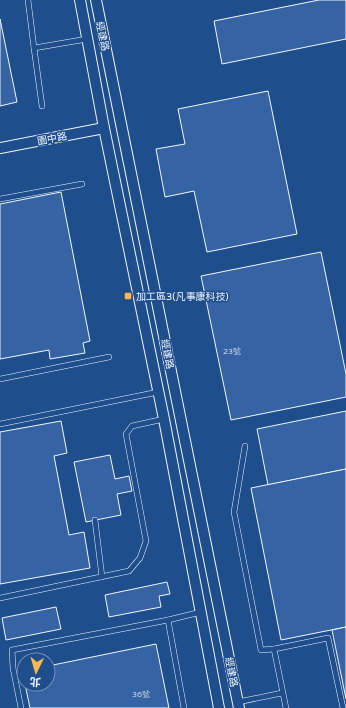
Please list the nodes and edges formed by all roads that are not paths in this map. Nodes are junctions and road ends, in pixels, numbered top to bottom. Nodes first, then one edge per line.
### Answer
1 (28, 0) edge
2 (80, 0) edge
3 (96, 0) edge
4 (87, 39) junction
5 (34, 48) junction
6 (42, 106) dead end
7 (104, 128) junction
8 (0, 148) edge
9 (82, 184) dead end
10 (0, 199) edge
11 (109, 357) dead end
12 (0, 379) edge
13 (158, 392) junction
14 (164, 419) junction
15 (0, 424) edge
16 (245, 446) dead end
17 (95, 520) dead end
18 (102, 577) junction
19 (0, 598) edge
20 (201, 612) junction
21 (168, 620) junction
22 (274, 649) junction
23 (282, 693) junction
24 (238, 705) edge
25 (21, 708) edge
26 (184, 708) edge
27 (219, 708) edge
28 (286, 708) edge
29 (343, 708) edge

1 - 5 lane
2 - 4 street, 經建路
3 - 24 street, 經建路
4 - 5 lane
4 - 7 street, 經建路
5 - 6 lane
7 - 8 street, 園中路
7 - 13 street, 經建路
9 - 10 lane
11 - 12 lane
13 - 14 street, 經建路
13 - 15 lane
14 - 18 lane
14 - 20 street, 經建路
16 - 22 lane
17 - 18 lane
18 - 19 lane
20 - 21 lane
20 - 27 street, 經建路
21 - 25 lane
21 - 26 lane
22 - 23 lane
22 - 29 lane
23 - 24 lane
23 - 28 lane

